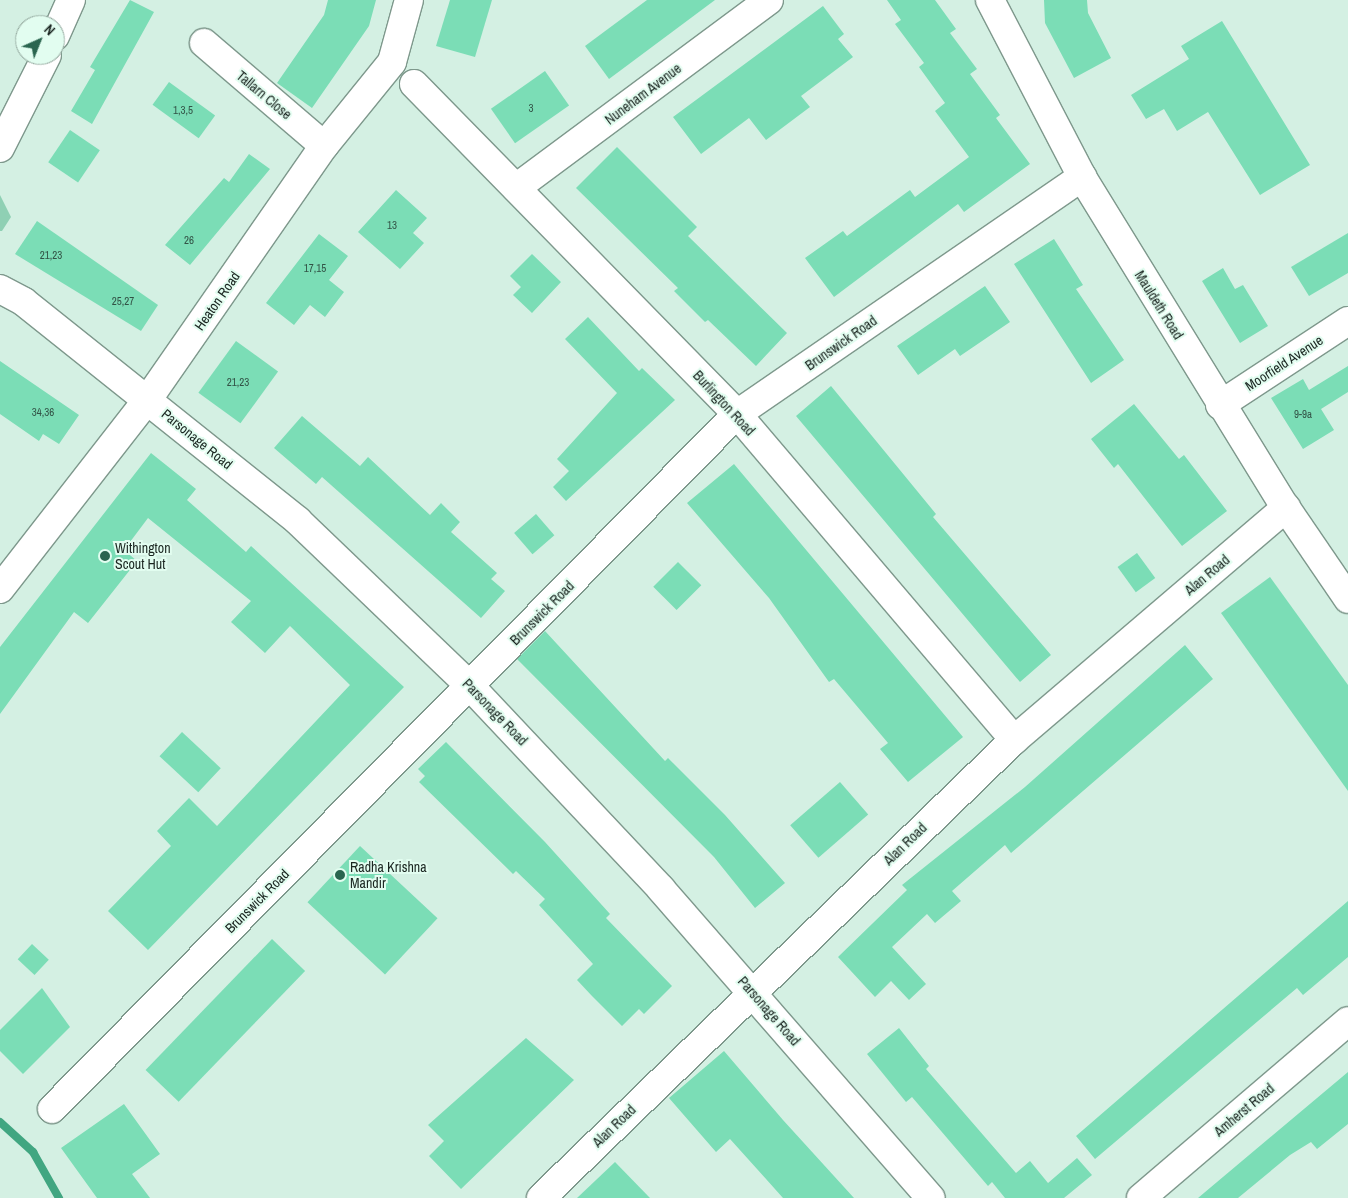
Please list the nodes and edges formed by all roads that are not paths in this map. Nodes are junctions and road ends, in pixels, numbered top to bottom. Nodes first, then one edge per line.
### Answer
1 (71, 0) edge
2 (409, 0) edge
3 (769, 0) edge
4 (990, 0) edge
5 (64, 15) edge
6 (204, 43) dead end
7 (42, 65) edge
8 (414, 84) dead end
9 (324, 146) junction
10 (0, 148) edge
11 (1082, 177) junction
12 (516, 188) junction
13 (0, 289) edge
14 (1348, 321) edge
15 (148, 399) junction
16 (1220, 404) junction
17 (737, 414) junction
18 (1286, 508) junction
19 (0, 589) edge
20 (1348, 599) edge
21 (470, 686) junction
22 (1014, 740) junction
23 (752, 990) junction
24 (1348, 1021) edge
25 (52, 1109) dead end
26 (540, 1198) edge
27 (931, 1198) edge
28 (1141, 1198) edge

1 - 5 street
2 - 9 street, Heaton Road
3 - 12 street, Nuneham Avenue
4 - 11 street, Mauldeth Road
6 - 9 street, Tallarn Close
7 - 10 street
8 - 12 street, Burlington Road
9 - 15 street, Heaton Road
11 - 16 street, Mauldeth Road
11 - 17 street, Brunswick Road
12 - 17 street, Burlington Road
13 - 15 street, Parsonage Road
14 - 16 street, Moorfield Avenue
15 - 19 street, Heaton Road
15 - 21 street, Parsonage Road
16 - 18 street, Mauldeth Road
17 - 21 street, Brunswick Road
17 - 22 street, Burlington Road
18 - 20 street, Mauldeth Road
18 - 22 street, Alan Road
21 - 23 street, Parsonage Road
21 - 25 street, Brunswick Road
22 - 23 street, Alan Road
23 - 26 street, Alan Road
23 - 27 street, Parsonage Road
24 - 28 street, Amherst Road

